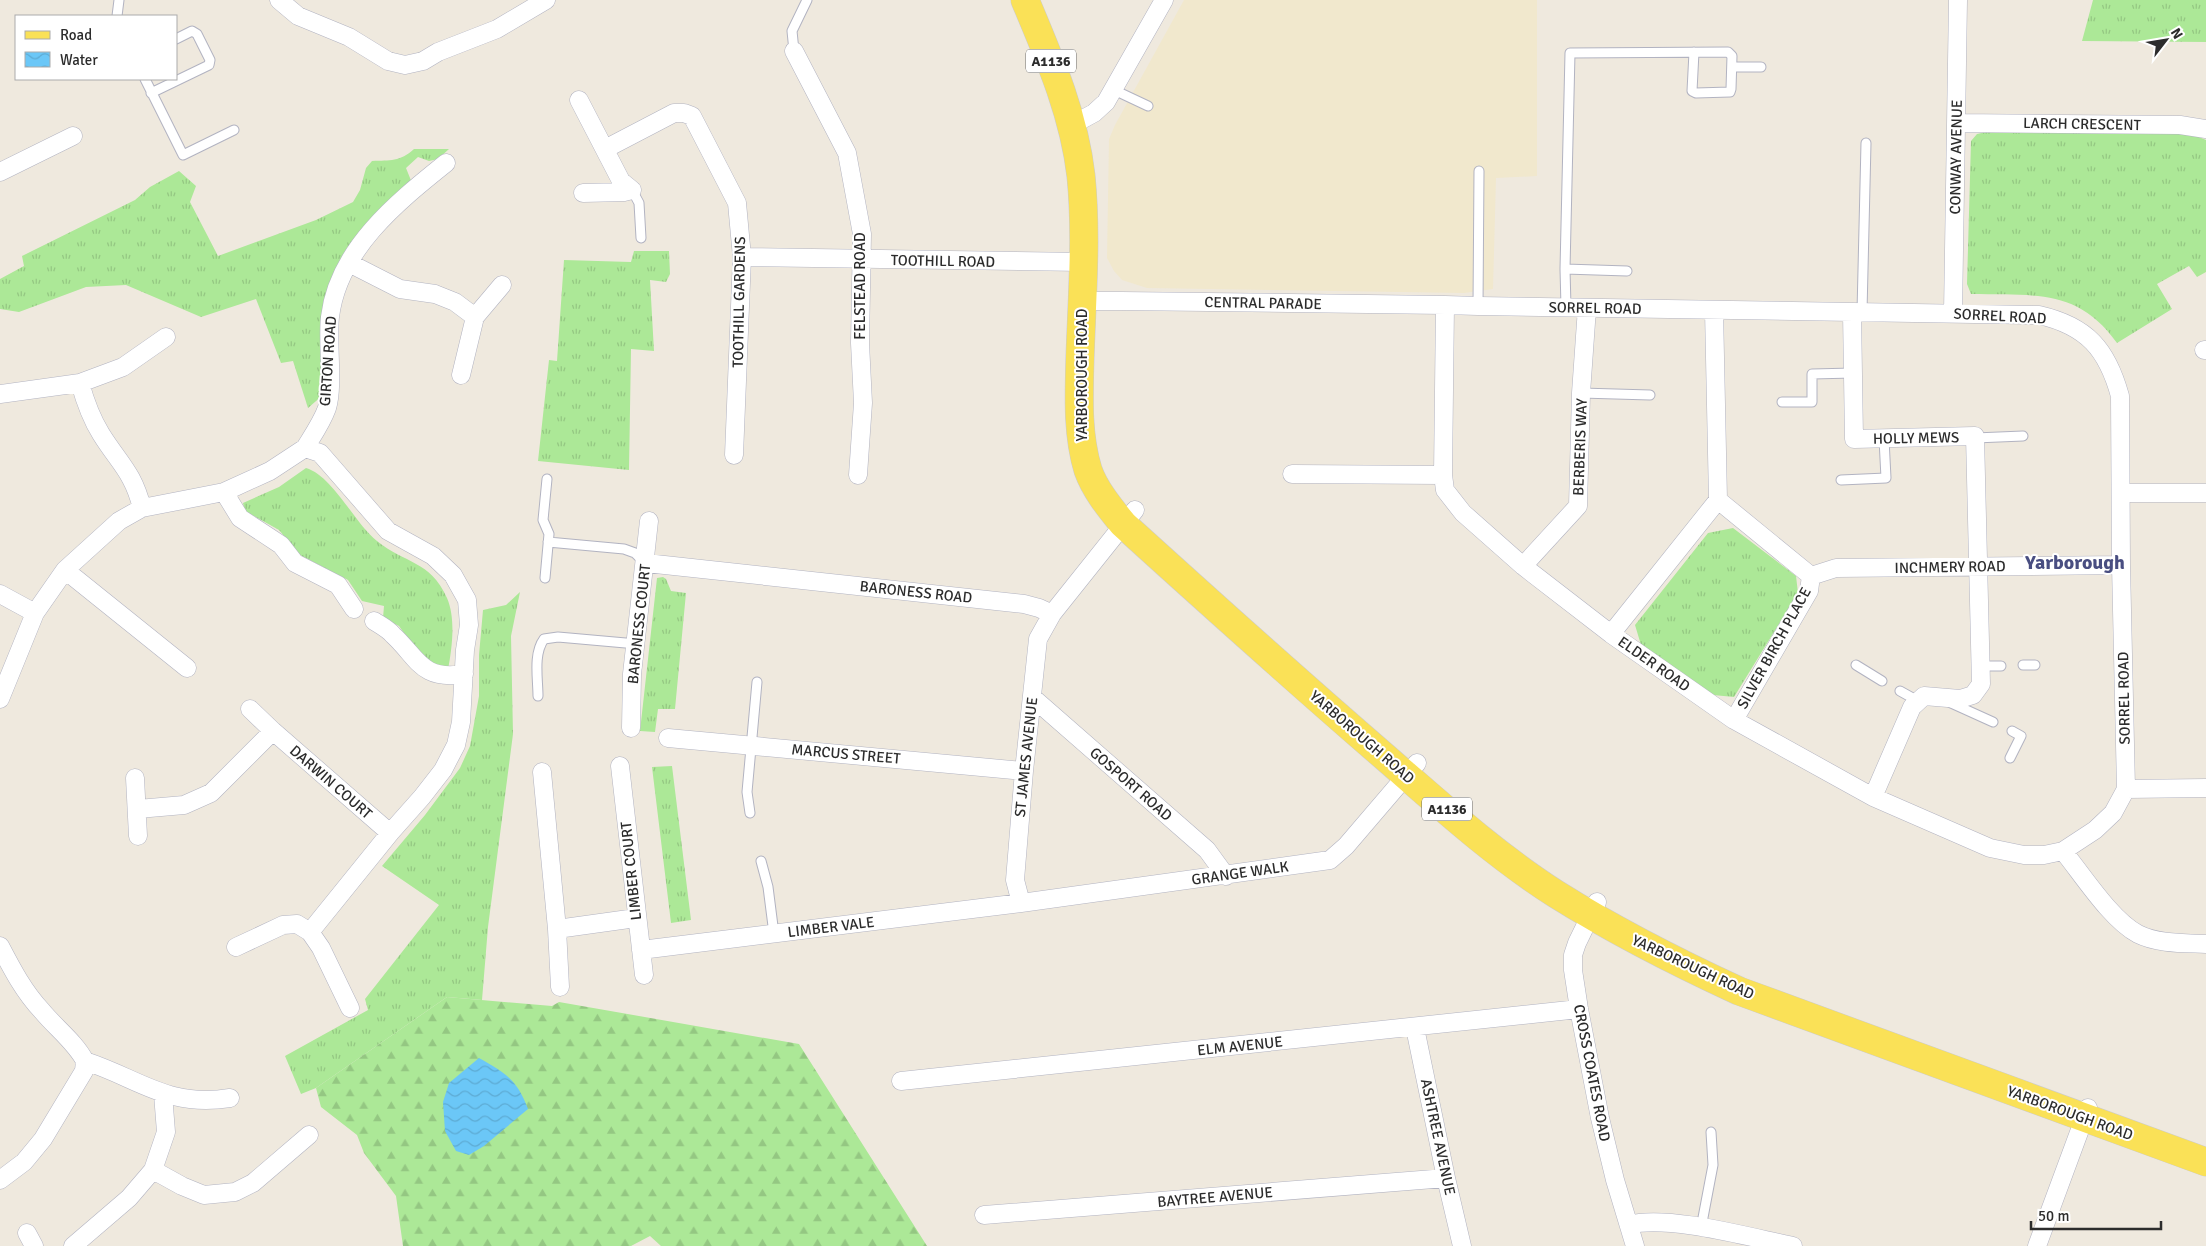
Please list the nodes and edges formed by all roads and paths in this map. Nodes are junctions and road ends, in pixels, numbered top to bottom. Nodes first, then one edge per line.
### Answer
1 (120, 0) edge
2 (279, 0) edge
3 (546, 0) edge
4 (807, 0) edge
5 (1025, 0) edge
6 (1164, 0) edge
7 (1958, 0) edge
8 (117, 15) edge
9 (178, 38) edge
10 (794, 51) joint
11 (1694, 52) junction
12 (1732, 67) junction
13 (1761, 67) dead end
14 (145, 80) edge
15 (178, 80) edge
16 (178, 80) edge
17 (1114, 90) junction
18 (151, 93) junction
19 (579, 100) dead end
20 (1148, 106) dead end
21 (1957, 123) junction
22 (1072, 125) junction
23 (234, 130) dead end
24 (2206, 130) edge
25 (73, 136) dead end
26 (1866, 143) dead end
27 (605, 149) junction
28 (446, 163) dead end
29 (1479, 171) dead end
30 (0, 172) edge
31 (632, 190) junction
32 (583, 193) dead end
33 (641, 238) dead end
34 (742, 257) junction
35 (862, 259) junction
36 (1083, 262) junction
37 (349, 263) junction
38 (1565, 269) junction
39 (1627, 271) dead end
40 (502, 285) dead end
41 (1082, 301) junction
42 (1445, 305) junction
43 (1478, 306) junction
44 (1566, 307) junction
45 (1587, 308) junction
46 (1714, 310) junction
47 (1857, 312) junction
48 (1953, 313) junction
49 (475, 317) junction
50 (166, 337) dead end
51 (1853, 374) junction
52 (461, 375) dead end
53 (80, 383) junction
54 (0, 394) edge
55 (1581, 394) junction
56 (1650, 396) dead end
57 (1782, 402) dead end
58 (2023, 436) dead end
59 (1884, 438) junction
60 (1975, 438) junction
61 (305, 448) junction
62 (734, 455) dead end
63 (858, 474) dead end
64 (1292, 474) dead end
65 (1443, 475) junction
66 (547, 480) dead end
67 (1841, 480) dead end
68 (224, 492) junction
69 (2121, 493) junction
70 (2206, 493) edge
71 (1718, 500) junction
72 (142, 508) junction
73 (1129, 517) junction
74 (649, 521) dead end
75 (548, 542) junction
76 (646, 563) junction
77 (2121, 565) junction
78 (1523, 566) junction
79 (1979, 566) junction
80 (64, 570) junction
81 (1811, 576) junction
82 (545, 578) dead end
83 (0, 594) edge
84 (354, 609) dead end
85 (35, 613) junction
86 (1052, 614) junction
87 (374, 621) dead end
88 (1611, 634) junction
89 (637, 644) junction
90 (2023, 665) dead end
91 (2035, 665) dead end
92 (1856, 666) dead end
93 (1980, 666) junction
94 (2001, 666) dead end
95 (187, 668) dead end
96 (464, 674) junction
97 (1882, 680) dead end
98 (757, 682) dead end
99 (1900, 691) dead end
100 (538, 696) dead end
101 (1032, 697) junction
102 (1942, 698) junction
103 (0, 699) edge
104 (1918, 701) junction
105 (250, 709) dead end
106 (1734, 720) junction
107 (1992, 722) dead end
108 (631, 728) dead end
109 (273, 731) junction
110 (2012, 731) dead end
111 (668, 738) dead end
112 (752, 746) junction
113 (2010, 758) dead end
114 (620, 766) dead end
115 (1412, 769) junction
116 (1024, 771) junction
117 (542, 772) dead end
118 (136, 778) dead end
119 (2206, 788) edge
120 (2126, 789) junction
121 (1873, 797) junction
122 (138, 809) junction
123 (750, 813) dead end
124 (390, 833) junction
125 (138, 836) dead end
126 (2063, 850) junction
127 (761, 861) dead end
128 (1226, 876) junction
129 (1021, 903) junction
130 (1594, 909) junction
131 (636, 918) junction
132 (557, 929) junction
133 (310, 932) junction
134 (774, 934) junction
135 (2206, 944) edge
136 (0, 946) edge
137 (236, 947) dead end
138 (641, 950) junction
139 (644, 975) dead end
140 (560, 987) dead end
141 (350, 1008) dead end
142 (1578, 1009) junction
143 (1415, 1028) junction
144 (85, 1061) junction
145 (901, 1081) dead end
146 (163, 1094) junction
147 (230, 1098) dead end
148 (2087, 1112) junction
149 (1710, 1132) dead end
150 (310, 1135) dead end
151 (2206, 1162) edge
152 (153, 1170) junction
153 (1446, 1178) junction
154 (0, 1180) edge
155 (984, 1215) dead end
156 (1629, 1225) junction
157 (1701, 1228) junction
158 (73, 1246) edge
159 (1462, 1246) edge
160 (1635, 1246) edge
161 (1793, 1246) edge
162 (2037, 1246) edge

1 - 8 lane
2 - 3 street
4 - 10 lane
5 - 22 main road, YARBOROUGH ROAD / A1136
6 - 17 street
7 - 21 street, CONWAY AVENUE
9 - 15 lane
10 - 35 street, FELSTEAD ROAD
11 - 12 lane
11 - 12 lane
11 - 38 lane
12 - 13 lane
14 - 18 lane
16 - 18 lane
17 - 20 lane
17 - 22 street
18 - 23 lane
19 - 27 street
21 - 24 street, LARCH CRESCENT
21 - 48 street, CONWAY AVENUE
22 - 36 main road, YARBOROUGH ROAD / A1136
25 - 30 street
26 - 47 lane
27 - 31 street
27 - 34 street, TOOTHILL GARDENS
28 - 37 street, GIRTON ROAD
29 - 43 lane
31 - 32 street
31 - 33 lane
34 - 35 street, TOOTHILL ROAD
34 - 62 street, TOOTHILL GARDENS
35 - 36 street, TOOTHILL ROAD
35 - 63 street, FELSTEAD ROAD
36 - 41 main road, YARBOROUGH ROAD / A1136
37 - 49 street
37 - 61 street, GIRTON ROAD
38 - 39 lane
38 - 44 lane
40 - 49 street
41 - 42 street, CENTRAL PARADE
41 - 73 main road, YARBOROUGH ROAD / A1136
42 - 43 street, SORREL ROAD
42 - 65 street, ELDER ROAD
43 - 44 street, SORREL ROAD
44 - 45 street, SORREL ROAD
45 - 46 street, SORREL ROAD
45 - 55 street, BERBERIS WAY
46 - 47 street, SORREL ROAD
46 - 71 street
47 - 48 street, SORREL ROAD
47 - 51 street, HOLLY MEWS
48 - 69 street, SORREL ROAD
49 - 52 street
50 - 53 street
51 - 57 lane
51 - 59 street, HOLLY MEWS
53 - 54 street
53 - 72 street
55 - 56 lane
55 - 78 street, BERBERIS WAY
58 - 60 lane
59 - 60 street, HOLLY MEWS
59 - 67 lane
60 - 79 street, HOLLY MEWS
61 - 68 street
61 - 96 street
64 - 65 street
65 - 78 street, ELDER ROAD
66 - 75 lane
68 - 72 street
68 - 84 street
69 - 70 street
69 - 77 street, SORREL ROAD
71 - 81 street, SILVER BIRCH PLACE
71 - 88 street
72 - 80 street
73 - 86 street
73 - 115 main road, YARBOROUGH ROAD / A1136
74 - 76 street, BARONESS COURT
75 - 76 lane
75 - 82 lane
76 - 86 street, BARONESS ROAD
76 - 89 street, BARONESS COURT
77 - 79 street, INCHMERY ROAD
77 - 120 street, SORREL ROAD
78 - 88 street, ELDER ROAD
79 - 81 street, INCHMERY ROAD
79 - 93 street, HOLLY MEWS
80 - 85 street
80 - 95 street
81 - 106 street, SILVER BIRCH PLACE
83 - 85 street
85 - 103 street
86 - 101 street, ST JAMES AVENUE
87 - 96 street
88 - 106 street, ELDER ROAD
89 - 100 lane
89 - 108 street, BARONESS COURT
90 - 91 lane
92 - 97 lane
93 - 94 lane
93 - 102 street, HOLLY MEWS
96 - 124 street
98 - 112 lane
99 - 104 lane
101 - 116 street, ST JAMES AVENUE
101 - 128 street, GOSPORT ROAD
102 - 104 street
102 - 107 lane
104 - 121 street
105 - 109 street, DARWIN COURT
106 - 121 street, ELDER ROAD
109 - 122 street
109 - 124 street, DARWIN COURT
110 - 113 lane
111 - 112 street, MARCUS STREET
112 - 116 street, MARCUS STREET
112 - 123 lane
114 - 131 street, LIMBER COURT
115 - 128 street, GRANGE WALK
115 - 130 main road, YARBOROUGH ROAD / A1136
116 - 129 street, ST JAMES AVENUE
117 - 132 street
118 - 122 street
119 - 120 street
120 - 126 street, ELDER ROAD
121 - 126 street, ELDER ROAD
122 - 125 street
124 - 133 street
126 - 135 street
127 - 134 lane
128 - 129 street, GRANGE WALK
129 - 134 street, LIMBER VALE
130 - 142 street, CROSS COATES ROAD
130 - 148 main road, YARBOROUGH ROAD / A1136
131 - 132 street
131 - 138 street, LIMBER COURT
132 - 140 street
133 - 137 street
133 - 141 street
134 - 138 street, LIMBER VALE
136 - 144 street
138 - 139 street, LIMBER COURT
142 - 143 street, ELM AVENUE
142 - 156 street, CROSS COATES ROAD
143 - 145 street, ELM AVENUE
143 - 153 street, ASHTREE AVENUE
144 - 146 street
144 - 154 street
146 - 147 street
146 - 152 street
148 - 151 main road, YARBOROUGH ROAD / A1136
148 - 162 street
149 - 157 lane
150 - 152 street
152 - 158 street
153 - 155 street, BAYTREE AVENUE
153 - 159 street, ASHTREE AVENUE
156 - 157 street
156 - 160 street, CROSS COATES ROAD
157 - 161 street

